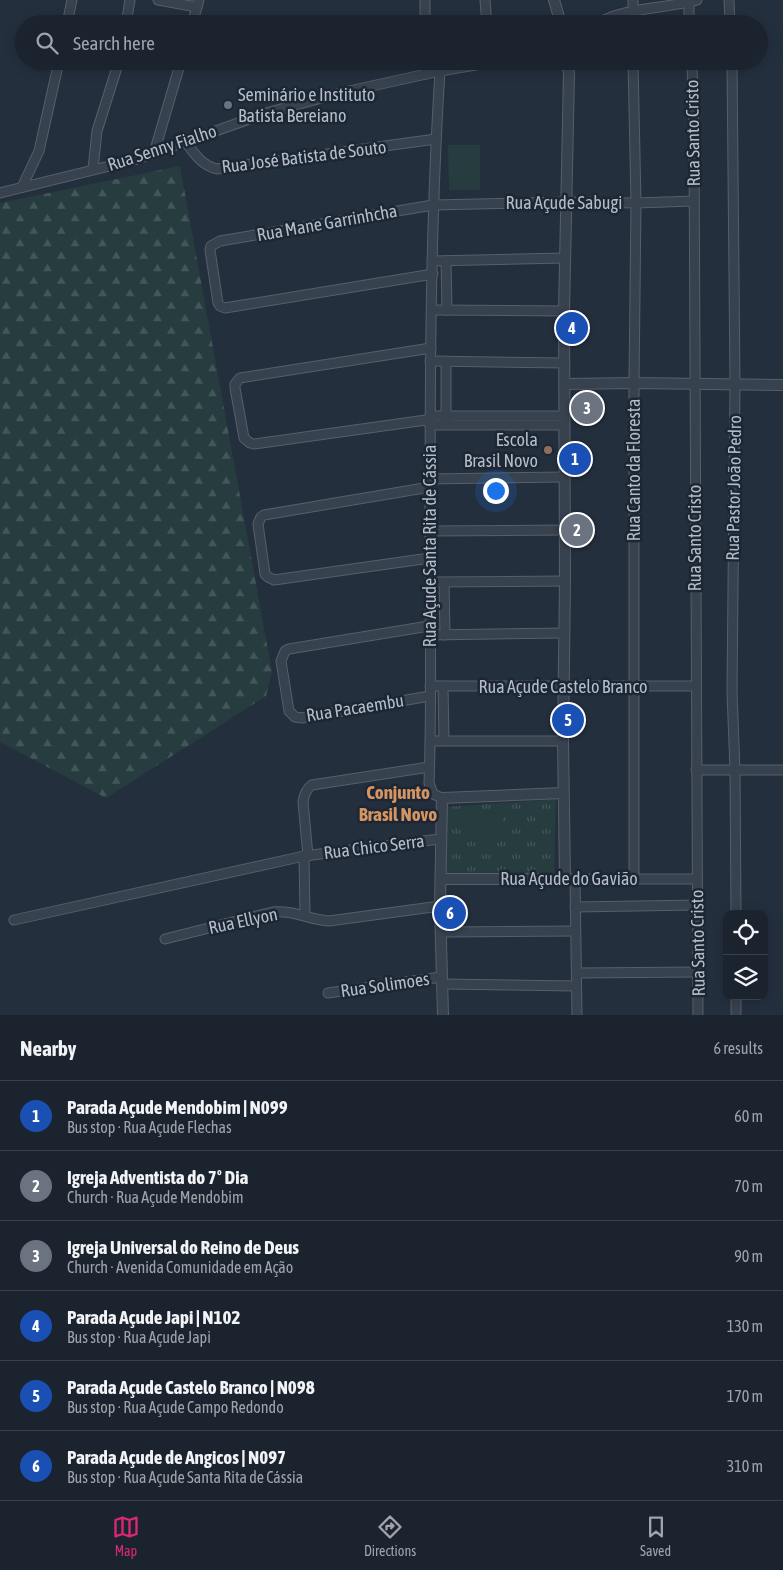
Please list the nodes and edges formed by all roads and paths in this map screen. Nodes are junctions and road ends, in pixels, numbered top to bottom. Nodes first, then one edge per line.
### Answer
1 (72, 0) edge
2 (130, 0) edge
3 (158, 0) edge
4 (425, 0) edge
5 (485, 0) edge
6 (554, 0) edge
7 (633, 0) edge
8 (729, 0) edge
9 (691, 1) edge
10 (198, 4) edge
11 (632, 12) junction
12 (69, 15) edge
13 (128, 15) edge
14 (425, 15) edge
15 (486, 15) edge
16 (558, 15) edge
17 (618, 15) edge
18 (632, 15) edge
19 (690, 15) edge
20 (730, 15) edge
21 (57, 70) edge
22 (115, 70) edge
23 (178, 70) edge
24 (426, 70) edge
25 (446, 70) edge
26 (568, 70) edge
27 (633, 70) edge
28 (692, 70) edge
29 (732, 70) edge
30 (440, 71) junction
31 (426, 74) junction
32 (436, 139) junction
33 (184, 141) junction
34 (154, 153) junction
35 (93, 170) junction
36 (22, 187) junction
37 (0, 193) edge
38 (694, 201) junction
39 (567, 202) junction
40 (636, 203) junction
41 (433, 205) junction
42 (565, 258) junction
43 (446, 260) junction
44 (432, 261) junction
45 (433, 274) junction
46 (432, 310) junction
47 (447, 310) junction
48 (564, 311) junction
49 (431, 348) junction
50 (430, 361) junction
51 (446, 361) junction
52 (565, 363) junction
53 (634, 383) junction
54 (565, 384) junction
55 (695, 384) junction
56 (735, 384) junction
57 (783, 385) edge
58 (429, 420) junction
59 (446, 420) junction
60 (564, 420) junction
61 (564, 477) junction
62 (430, 483) junction
63 (430, 530) junction
64 (565, 530) junction
65 (430, 558) junction
66 (565, 581) junction
67 (430, 582) junction
68 (444, 583) junction
69 (430, 631) junction
70 (564, 634) junction
71 (445, 635) junction
72 (442, 686) junction
73 (695, 686) junction
74 (564, 687) junction
75 (634, 687) junction
76 (430, 691) junction
77 (444, 740) junction
78 (430, 741) junction
79 (563, 741) junction
80 (429, 767) junction
81 (696, 770) junction
82 (735, 770) junction
83 (783, 770) edge
84 (563, 793) junction
85 (442, 798) junction
86 (440, 839) junction
87 (306, 856) junction
88 (441, 879) junction
89 (570, 879) junction
90 (634, 879) junction
91 (697, 879) junction
92 (697, 905) junction
93 (440, 906) junction
94 (575, 907) junction
95 (736, 910) edge
96 (305, 915) junction
97 (14, 920) dead end
98 (575, 931) junction
99 (440, 932) junction
100 (165, 939) dead end
101 (699, 972) junction
102 (577, 973) junction
103 (442, 980) junction
104 (576, 986) junction
105 (328, 993) dead end
106 (736, 1000) edge
107 (444, 1015) edge
108 (577, 1015) edge
109 (698, 1015) edge
110 (736, 1015) edge

1 - 12 street
2 - 13 street
3 - 10 street
4 - 14 street
5 - 15 street
6 - 16 street
7 - 11 street
8 - 20 street
9 - 11 street
9 - 19 street
11 - 17 street
11 - 18 street
21 - 36 street
22 - 35 street
23 - 34 street
24 - 31 street
25 - 30 street, Rua Senny Fialho
26 - 39 street
27 - 40 street, Rua Canto da Floresta
28 - 38 street, Rua Santo Cristo
29 - 56 street, Rua Pastor João Pedro
30 - 31 street, Rua Senny Fialho
30 - 32 street, Rua Açude Santa Rita de Cássia
31 - 33 street, Rua Senny Fialho
32 - 33 street, Rua José Batista de Souto
32 - 41 street, Rua Açude Santa Rita de Cássia
33 - 34 street, Rua Senny Fialho
34 - 35 street, Rua Senny Fialho
35 - 36 street, Rua Senny Fialho
36 - 37 street, Rua Senny Fialho
38 - 40 street, Rua Açude Sabugi
38 - 55 street, Rua Santo Cristo
39 - 40 street, Rua Açude Sabugi
39 - 41 street, Rua Açude Sabugi
39 - 42 street
40 - 53 street, Rua Canto da Floresta
41 - 44 street, Rua Açude Santa Rita de Cássia
41 - 45 street, Rua Mane Garrinhcha
42 - 43 street
42 - 48 street
43 - 44 street
43 - 47 street
44 - 45 street, Rua Açude Santa Rita de Cássia
45 - 46 street, Rua Açude Santa Rita de Cássia
46 - 47 street
46 - 49 street, Rua Açude Santa Rita de Cássia
47 - 48 street
48 - 52 street
49 - 50 street, Rua Açude Santa Rita de Cássia
49 - 58 street
50 - 51 street
50 - 58 street, Rua Açude Santa Rita de Cássia
51 - 52 street
51 - 59 street
52 - 54 street
53 - 54 street
53 - 55 street
53 - 75 street, Rua Canto da Floresta
54 - 60 street
55 - 56 street
55 - 73 street, Rua Santo Cristo
56 - 57 street
56 - 82 street, Rua Pastor João Pedro
58 - 59 street
58 - 62 street, Rua Açude Santa Rita de Cássia
59 - 60 street
60 - 61 street
61 - 62 street
61 - 64 street
62 - 63 street, Rua Açude Santa Rita de Cássia
62 - 65 street
63 - 64 street
63 - 65 street, Rua Açude Santa Rita de Cássia
64 - 66 street
65 - 67 street, Rua Açude Santa Rita de Cássia
66 - 68 street
66 - 70 street
67 - 68 street
67 - 69 street, Rua Açude Santa Rita de Cássia
68 - 71 street
69 - 71 street
69 - 76 street, Rua Açude Santa Rita de Cássia
69 - 76 street, Rua Pacaembu
70 - 71 street
70 - 74 street
72 - 74 street, Rua Açude Castelo Branco
72 - 76 street, Rua Açude Castelo Branco
72 - 77 street
73 - 75 street, Rua Açude Castelo Branco
73 - 81 street, Rua Santo Cristo
74 - 75 street, Rua Açude Castelo Branco
74 - 79 street
75 - 90 street, Rua Canto da Floresta
76 - 78 street, Rua Açude Santa Rita de Cássia
77 - 78 street
77 - 79 street
78 - 80 street, Rua Açude Santa Rita de Cássia
79 - 84 street
80 - 85 street, Rua Açude Santa Rita de Cássia
80 - 87 street
81 - 82 street
81 - 91 street, Rua Santo Cristo
82 - 83 street
82 - 95 street, Rua Pastor João Pedro
84 - 85 street
84 - 89 street
85 - 86 street
86 - 87 street, Rua Chico Serra
86 - 88 street
87 - 96 street
87 - 97 street, Rua Chico Serra
88 - 89 street, Rua Açude do Gavião
88 - 93 street
89 - 90 street, Rua Açude do Gavião
89 - 94 street
90 - 91 street, Rua Açude do Gavião
91 - 92 street, Rua Santo Cristo
92 - 94 street
92 - 101 street, Rua Santo Cristo
93 - 96 street, Rua Ellyon
93 - 99 street
94 - 98 street
96 - 100 street, Rua Ellyon
98 - 99 street
98 - 102 street
99 - 103 street
101 - 102 street
101 - 109 street, Rua Santo Cristo
102 - 104 street
103 - 104 street, Rua Solimoes
103 - 105 street, Rua Solimoes
103 - 107 street
104 - 108 street
106 - 110 street

